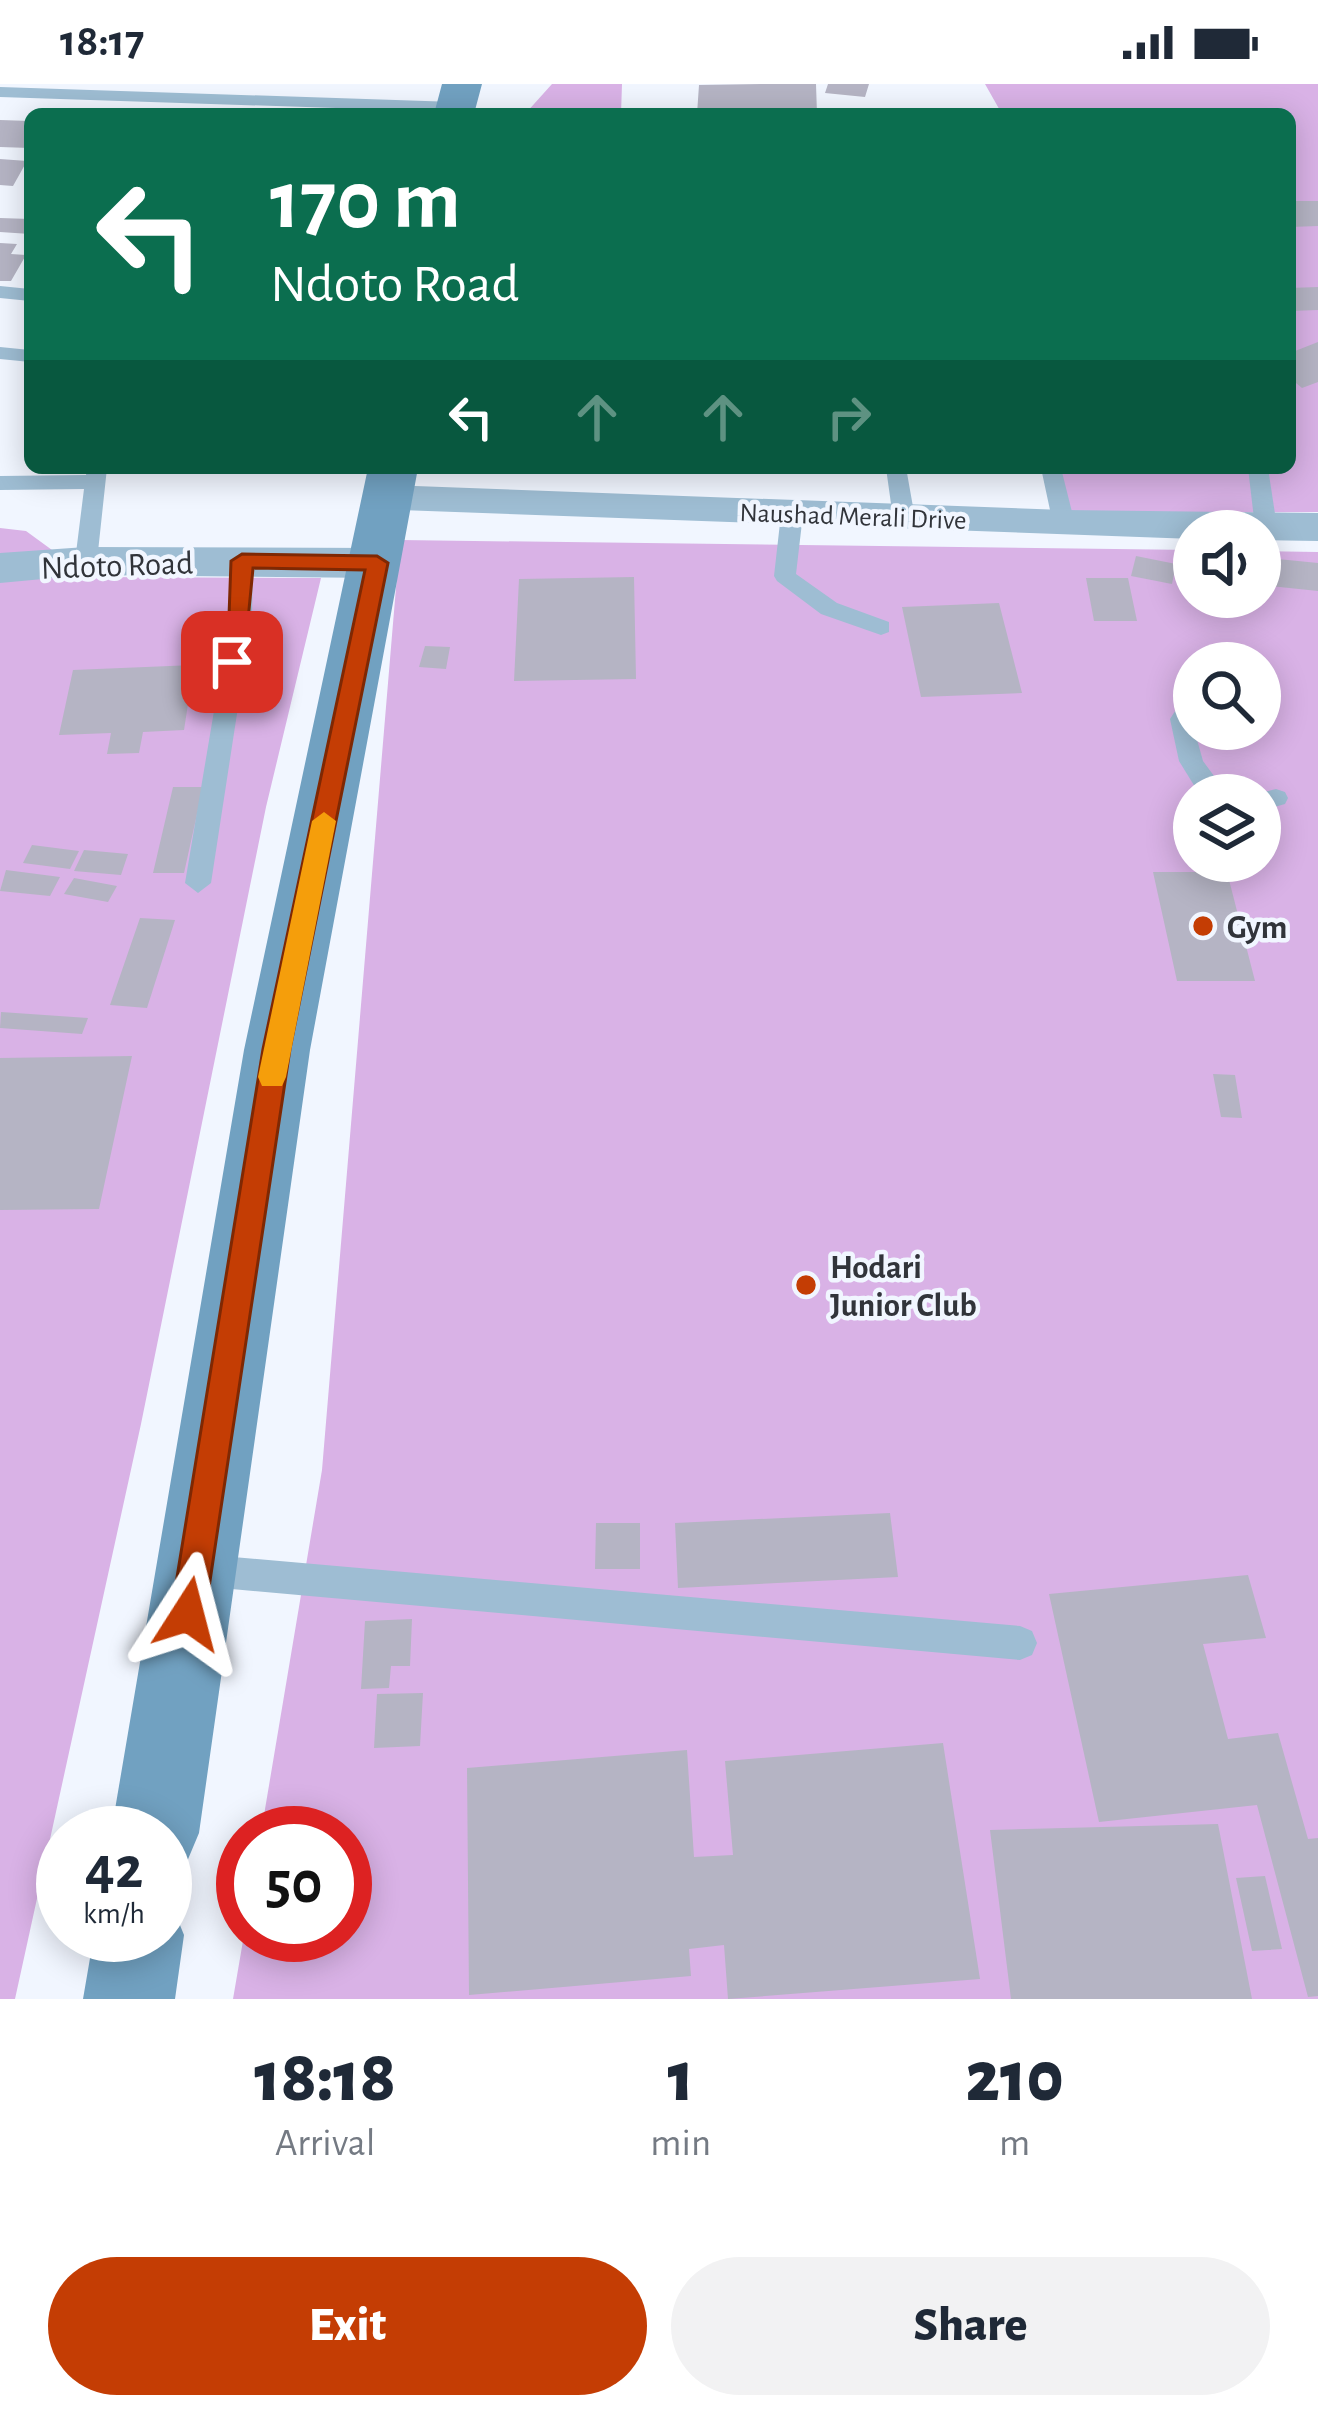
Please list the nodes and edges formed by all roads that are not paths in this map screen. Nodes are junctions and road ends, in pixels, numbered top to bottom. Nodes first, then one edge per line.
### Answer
1 (402, 84) edge
2 (0, 92) edge
3 (457, 102) edge
4 (396, 104) junction
5 (897, 474) edge
6 (1052, 474) edge
7 (1259, 474) edge
8 (96, 475) edge
9 (0, 483) edge
10 (386, 510) edge
11 (1264, 510) edge
12 (792, 514) junction
13 (904, 518) junction
14 (1064, 524) junction
15 (1173, 526) edge
16 (1281, 527) edge
17 (1318, 527) edge
18 (86, 561) junction
19 (242, 561) junction
20 (0, 568) edge
21 (881, 627) dead end
22 (198, 883) dead end
23 (195, 1570) junction
24 (1020, 1643) dead end
25 (159, 1806) edge
26 (135, 1962) edge
27 (129, 1999) edge

1 - 4 lane
2 - 4 lane
3 - 4 lane
5 - 13 lane
6 - 14 lane
7 - 11 lane
8 - 9 lane
8 - 18 lane
10 - 12 street, Naushad Merali Drive
10 - 19 street, Ndoto Road
10 - 23 main road
12 - 13 street, Naushad Merali Drive
12 - 21 lane
13 - 14 street, Naushad Merali Drive
14 - 15 street, Naushad Merali Drive
16 - 17 street, Naushad Merali Drive
18 - 19 street, Ndoto Road
18 - 20 street, Ndoto Road
19 - 22 lane
23 - 24 lane
23 - 25 main road
26 - 27 main road

